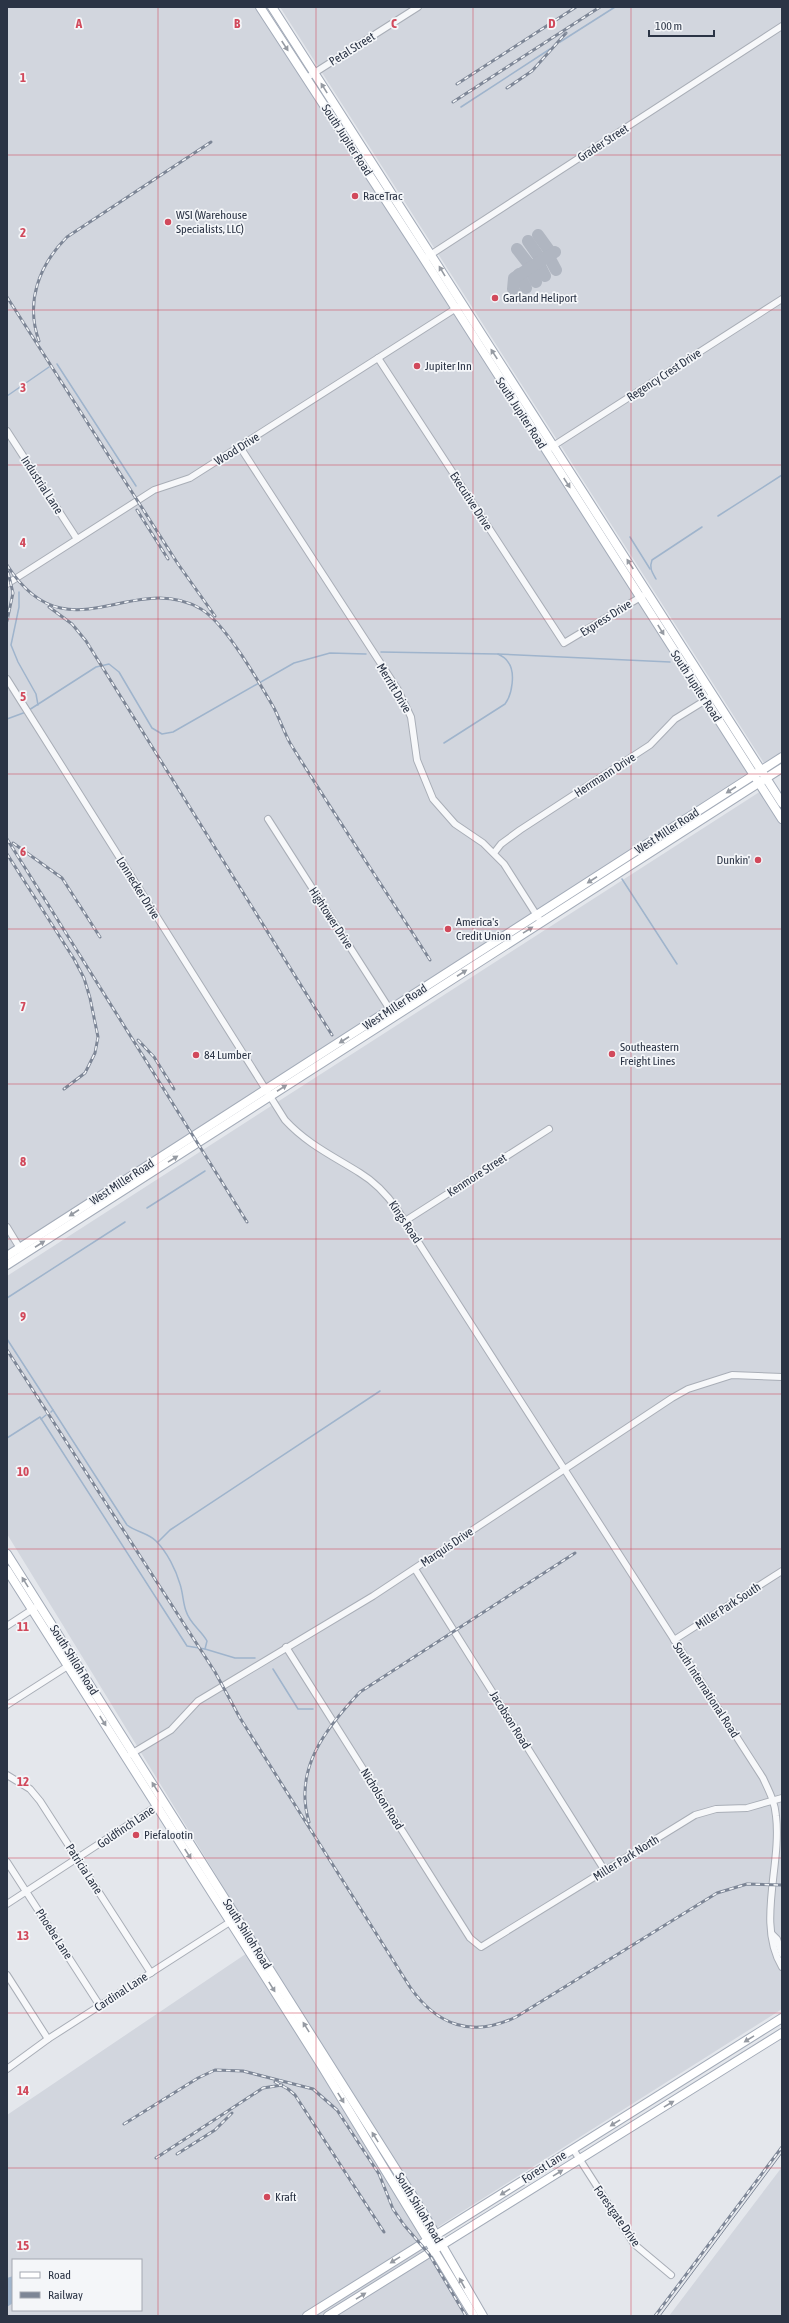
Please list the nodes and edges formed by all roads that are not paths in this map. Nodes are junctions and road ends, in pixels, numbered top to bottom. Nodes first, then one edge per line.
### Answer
1 (260, 7) edge
2 (272, 7) edge
3 (418, 7) edge
4 (279, 18) junction
5 (271, 24) junction
6 (782, 26) edge
7 (315, 73) junction
8 (306, 78) junction
9 (432, 254) junction
10 (424, 259) junction
11 (782, 299) edge
12 (462, 305) junction
13 (455, 310) junction
14 (378, 358) junction
15 (7, 431) edge
16 (553, 446) junction
17 (240, 447) junction
18 (546, 451) junction
19 (612, 536) junction
20 (77, 539) junction
21 (604, 541) junction
22 (7, 584) edge
23 (648, 592) junction
24 (640, 597) junction
25 (564, 643) joint
26 (7, 679) edge
27 (713, 695) junction
28 (706, 700) junction
29 (782, 757) edge
30 (782, 768) edge
31 (762, 771) junction
32 (754, 775) junction
33 (763, 781) junction
34 (782, 803) edge
35 (268, 819) dead end
36 (782, 819) edge
37 (494, 852) junction
38 (539, 919) junction
39 (392, 1014) junction
40 (267, 1094) junction
41 (549, 1129) dead end
42 (405, 1221) junction
43 (7, 1228) edge
44 (22, 1251) junction
45 (7, 1256) edge
46 (7, 1265) edge
47 (782, 1377) edge
48 (564, 1468) junction
49 (7, 1554) edge
50 (415, 1569) junction
51 (7, 1570) edge
52 (782, 1571) edge
53 (36, 1607) junction
54 (7, 1626) edge
55 (674, 1640) junction
56 (286, 1647) junction
57 (72, 1664) junction
58 (7, 1705) edge
59 (130, 1755) junction
60 (7, 1775) edge
61 (782, 1798) edge
62 (774, 1801) junction
63 (161, 1804) junction
64 (77, 1858) junction
65 (7, 1862) edge
66 (605, 1870) junction
67 (26, 1892) junction
68 (7, 1904) edge
69 (234, 1919) junction
70 (772, 1934) junction
71 (481, 1947) joint
72 (782, 1954) edge
73 (782, 1967) edge
74 (151, 1973) junction
75 (7, 1975) edge
76 (100, 2006) junction
77 (782, 2018) edge
78 (782, 2033) edge
79 (48, 2039) junction
80 (727, 2053) junction
81 (733, 2063) junction
82 (7, 2069) edge
83 (627, 2116) junction
84 (634, 2125) junction
85 (573, 2149) junction
86 (580, 2160) junction
87 (436, 2234) junction
88 (428, 2239) junction
89 (442, 2245) junction
90 (434, 2250) junction
91 (671, 2275) dead end
92 (307, 2316) edge
93 (328, 2316) edge
94 (474, 2316) edge
95 (482, 2316) edge

1 - 5 main road, South Jupiter Road
2 - 4 main road, South Jupiter Road
3 - 7 street, Petal Street
4 - 5 main road
4 - 7 main road, South Jupiter Road
5 -> 8 main road, South Jupiter Road
6 - 9 street, Grader Street
7 - 8 street, Petal Street
9 -> 7 main road, South Jupiter Road
8 - 10 main road, South Jupiter Road
9 - 10 street, Grader Street
12 -> 9 main road, South Jupiter Road
10 - 13 main road, South Jupiter Road
11 - 16 street, Regency Crest Drive
12 - 13 street, Wood Drive
16 -> 12 main road, South Jupiter Road
13 - 14 street, Wood Drive
13 - 18 main road, South Jupiter Road
14 - 17 street, Wood Drive
14 - 25 street, Executive Drive
15 - 20 street, Industrial Lane
16 - 18 street, Regency Crest Drive
16 - 19 main road, South Jupiter Road
17 - 20 street, Wood Drive
17 - 37 street, Merritt Drive
18 -> 21 main road, South Jupiter Road
19 - 21 main road
23 -> 19 main road, South Jupiter Road
20 - 22 street, Wood Drive
21 - 24 main road, South Jupiter Road
23 - 24 street, Express Drive
23 - 27 main road, South Jupiter Road
24 - 25 street, Express Drive
24 -> 28 main road, South Jupiter Road
26 - 40 street, Lonnecker Drive
27 - 28 street, Herrmann Drive
27 - 31 main road, South Jupiter Road
28 - 32 main road, South Jupiter Road
28 - 37 street, Herrmann Drive
29 - 31 main road, West Miller Road
30 - 33 main road, West Miller Road
31 - 32 main road, West Miller Road
31 - 33 main road, South Jupiter Road
32 - 33 main road, South Jupiter Road
32 -> 38 main road, West Miller Road
33 - 34 main road, South Jupiter Road
33 - 36 main road, South Jupiter Road
33 - 38 main road, West Miller Road
35 - 39 street, Hightower Drive
37 - 38 street, Merritt Drive
38 - 39 main road, West Miller Road
39 - 40 main road, West Miller Road
40 - 42 street, Kings Road
40 - 44 main road, West Miller Road
41 - 42 street, Kenmore Street
42 - 48 street, Kings Road
43 - 44 street
44 - 45 main road, West Miller Road
44 - 46 main road, West Miller Road
47 - 48 street, Marquis Drive
48 - 50 street, Marquis Drive
48 - 55 street, South International Road
53 -> 49 main road, South Shiloh Road
50 - 56 street, Marquis Drive
50 - 66 street, Jacobson Road
51 - 53 main road, South Shiloh Road
52 - 55 street, Miller Park South
53 - 54 street
53 - 57 main road, South Shiloh Road
55 - 62 street, South International Road
56 - 59 street, Marquis Drive
56 - 71 street, Nicholson Road
57 - 58 street
57 - 59 main road, South Shiloh Road
59 - 63 main road, South Shiloh Road
60 - 64 street, Patricia Lane
61 - 62 street, Miller Park North
62 - 66 street, Miller Park North
62 - 70 street, South International Road
63 - 64 street, Goldfinch Lane
63 - 69 main road, South Shiloh Road
64 - 67 street, Goldfinch Lane
64 - 74 street, Patricia Lane
65 - 67 street, Phoebe Lane
66 - 71 street, Miller Park North
67 - 68 street, Goldfinch Lane
67 - 76 street, Phoebe Lane
69 - 74 street, Cardinal Lane
87 -> 69 main road, South Shiloh Road
69 -> 88 main road, South Shiloh Road
70 - 72 street, South International Road
70 - 73 street, South International Road
74 - 76 street, Cardinal Lane
75 - 79 street
76 - 79 street, Cardinal Lane
77 -> 80 main road, Forest Lane
78 - 81 main road, Forest Lane
79 - 82 street, Cardinal Lane
80 - 81 main road
80 - 83 main road, Forest Lane
84 -> 81 main road, Forest Lane
83 - 84 main road
83 -> 85 main road, Forest Lane
84 - 86 main road, Forest Lane
85 - 86 street, Forestgate Drive
85 -> 87 main road, Forest Lane
89 -> 86 main road, Forest Lane
86 - 91 street, Forestgate Drive
87 - 88 main road, Forest Lane
87 - 89 main road, South Shiloh Road
88 - 90 main road, South Shiloh Road
88 -> 92 main road, Forest Lane
89 - 90 main road, Forest Lane
95 -> 89 main road, South Shiloh Road
93 -> 90 main road, Forest Lane
90 - 94 main road, South Shiloh Road

